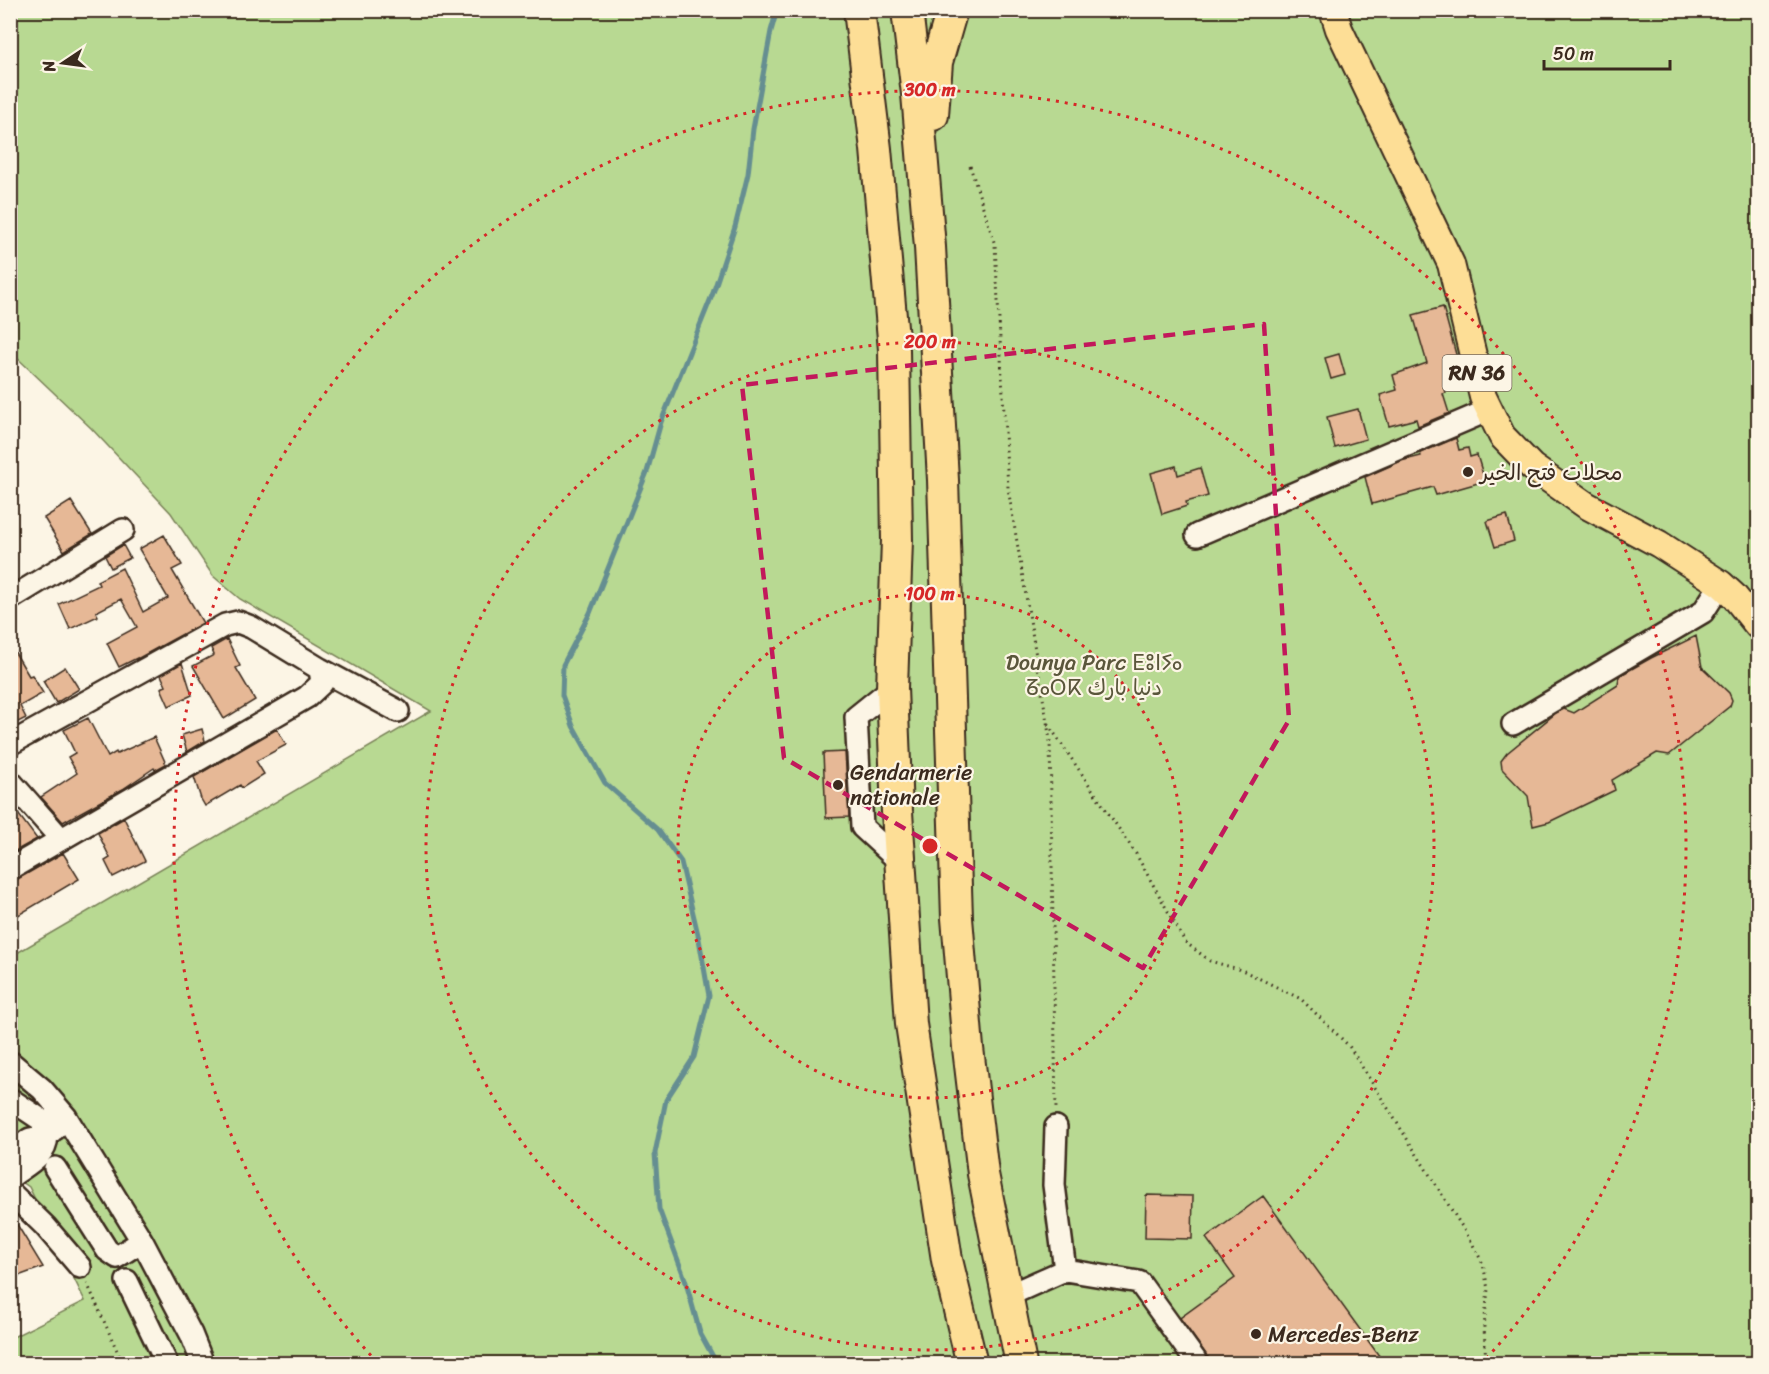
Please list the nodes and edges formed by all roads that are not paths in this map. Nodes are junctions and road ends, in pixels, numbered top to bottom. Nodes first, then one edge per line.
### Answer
1 (859, 10) edge
2 (907, 10) edge
3 (952, 10) edge
4 (1333, 10) edge
5 (930, 247) junction
6 (1489, 410) junction
7 (123, 530) dead end
8 (1197, 535) dead end
9 (1721, 584) junction
10 (10, 598) edge
11 (1758, 626) edge
12 (320, 669) junction
13 (398, 711) dead end
14 (1513, 724) dead end
15 (10, 744) edge
16 (10, 781) edge
17 (61, 839) junction
18 (10, 869) edge
19 (10, 1062) edge
20 (10, 1099) edge
21 (32, 1113) junction
22 (56, 1127) junction
23 (1056, 1127) road end
24 (10, 1139) edge
25 (10, 1154) edge
26 (55, 1168) dead end
27 (10, 1177) edge
28 (105, 1183) junction
29 (10, 1192) edge
30 (76, 1201) junction
31 (142, 1241) junction
32 (80, 1267) road end
33 (1065, 1270) junction
34 (127, 1281) dead end
35 (1007, 1296) junction
36 (191, 1334) junction
37 (163, 1355) edge
38 (203, 1364) edge
39 (972, 1364) edge
40 (1021, 1364) edge
41 (1198, 1364) edge

1 - 39 highway
2 - 5 highway
3 - 5 highway
4 - 6 main road, RN 36
5 - 35 highway
6 - 8 street
6 - 9 main road, RN 36
7 - 10 street
9 - 11 main road, RN 36
9 - 14 street
12 - 13 street
12 - 15 street
12 - 17 street
16 - 17 street
17 - 18 street
19 - 22 street
20 - 21 street
21 - 22 street
21 - 24 street
22 - 25 street
22 - 27 street
22 - 28 street
23 - 33 street
26 - 30 street
28 - 30 street
28 - 31 street
29 - 32 street
30 - 31 street
31 - 36 street
33 - 35 street
33 - 41 street
34 - 37 street
35 - 40 highway
36 - 37 street
36 - 38 street

